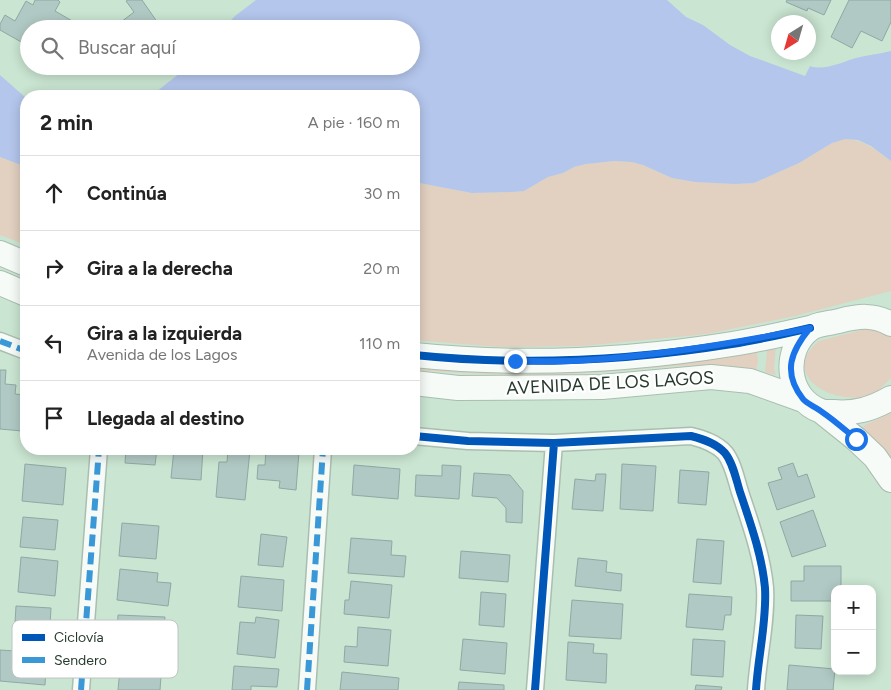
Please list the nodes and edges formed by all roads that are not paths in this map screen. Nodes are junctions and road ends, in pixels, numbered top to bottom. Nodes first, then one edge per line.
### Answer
1 (0, 253) edge
2 (20, 261) edge
3 (0, 282) edge
4 (20, 291) edge
5 (891, 305) edge
6 (856, 316) junction
7 (891, 324) edge
8 (810, 328) junction
9 (0, 341) edge
10 (20, 349) edge
11 (420, 355) edge
12 (420, 384) edge
13 (891, 398) edge
14 (812, 405) junction
15 (420, 437) edge
16 (554, 443) junction
17 (100, 455) edge
18 (323, 455) edge
19 (891, 480) edge
20 (87, 620) edge
21 (307, 690) edge
22 (535, 690) edge
23 (756, 690) edge

1 - 2 street
3 - 4 street
5 - 6 street
6 - 7 street
6 - 8 street, AVENIDA DE LOS LAGOS
8 - 11 street, AVENIDA DE LOS LAGOS
8 - 14 street
9 - 10 street
12 - 14 street, AVENIDA DE LOS LAGOS
13 - 14 street
14 - 19 street
15 - 16 street
16 - 22 street
16 - 23 street
17 - 20 street
18 - 21 street

